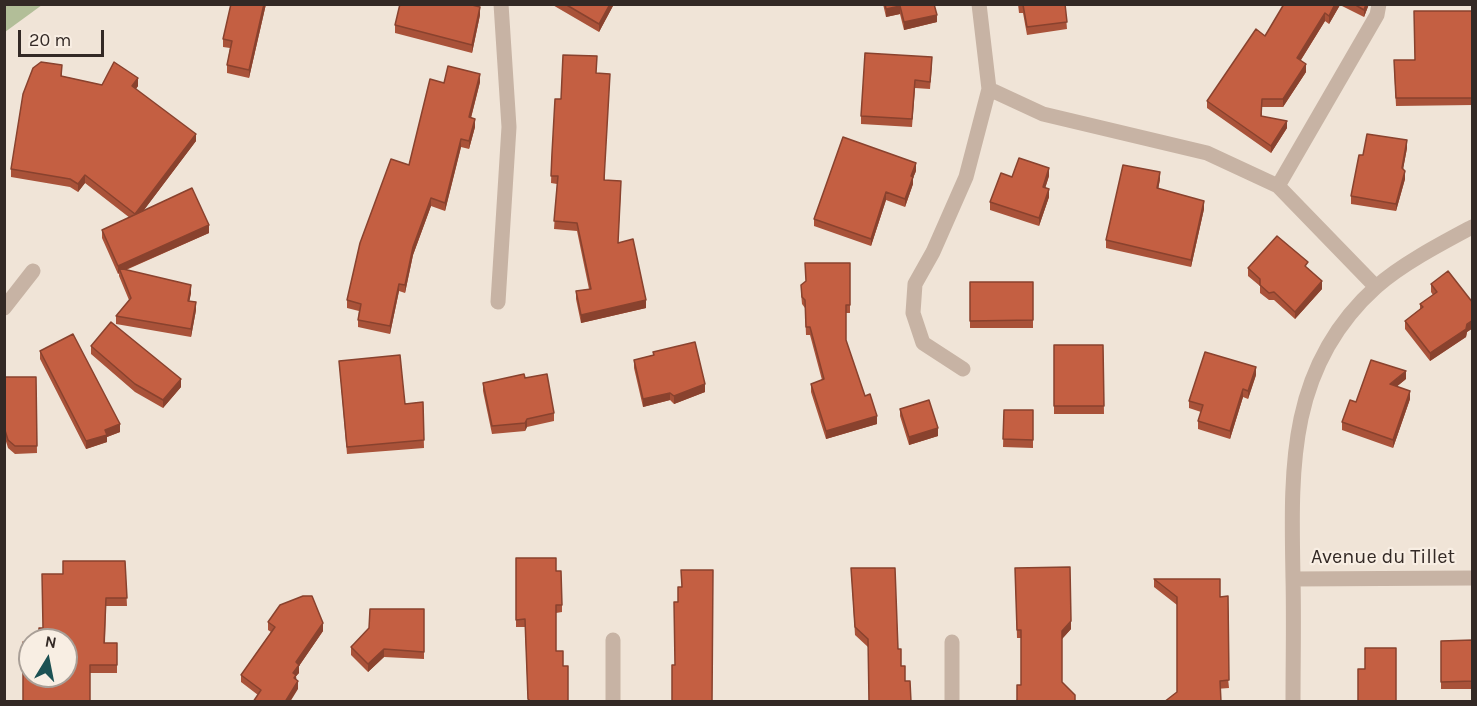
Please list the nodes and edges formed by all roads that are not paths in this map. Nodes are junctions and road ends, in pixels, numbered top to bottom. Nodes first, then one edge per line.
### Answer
1 (501, 4) edge
2 (979, 4) edge
3 (1379, 4) edge
4 (989, 89) junction
5 (1278, 186) junction
6 (1473, 227) edge
7 (33, 271) dead end
8 (1376, 287) junction
9 (498, 302) dead end
10 (4, 308) edge
11 (963, 369) dead end
12 (1473, 578) edge
13 (1293, 579) junction
14 (613, 640) dead end
15 (952, 642) dead end
16 (613, 702) edge
17 (952, 702) edge
18 (1293, 702) edge

1 - 9 street
2 - 4 street
3 - 5 street
4 - 5 street
4 - 11 street
5 - 8 street
6 - 8 street
7 - 10 street
8 - 13 street
12 - 13 street, Avenue du Tillet
13 - 18 street
14 - 16 street
15 - 17 street

